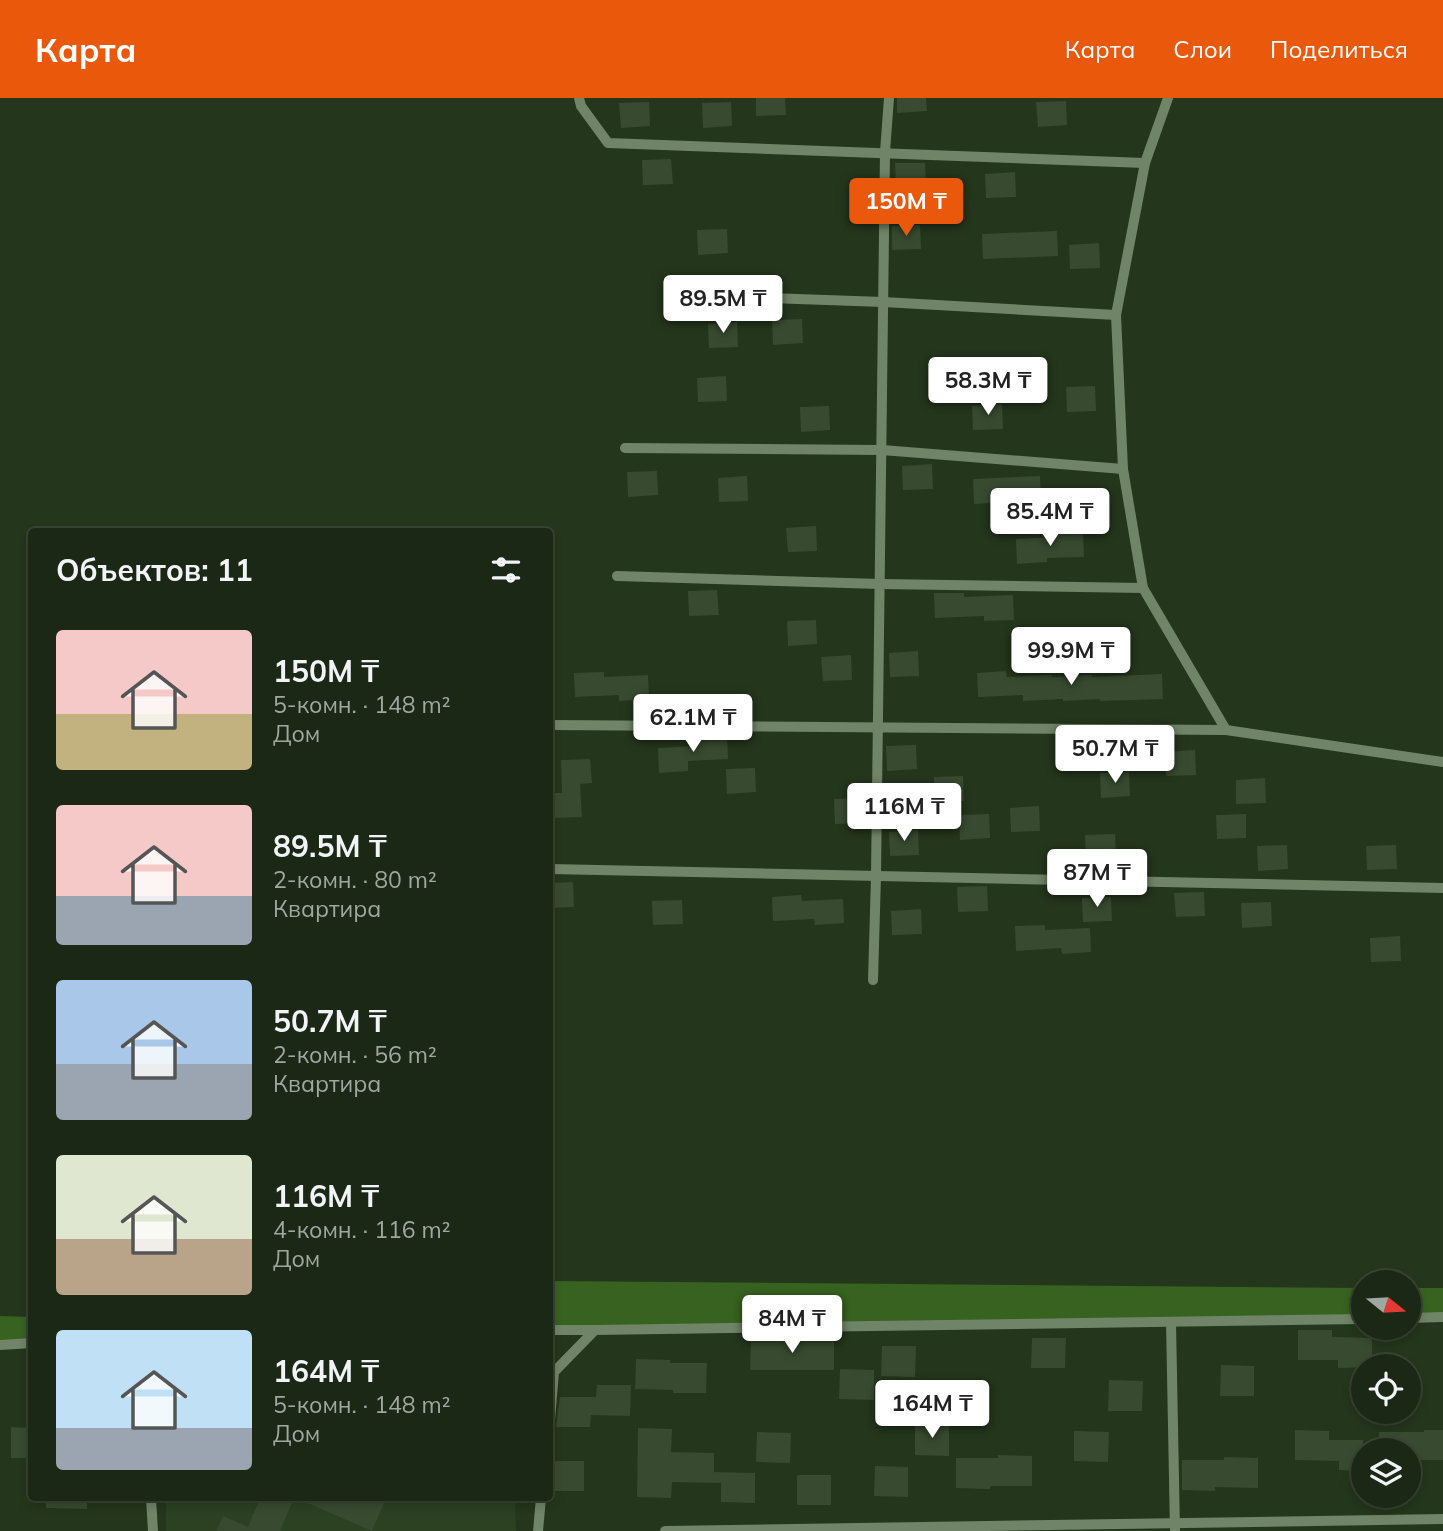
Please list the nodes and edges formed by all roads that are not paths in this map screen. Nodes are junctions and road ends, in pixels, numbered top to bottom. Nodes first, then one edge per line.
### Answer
1 (579, 98) edge
2 (889, 98) edge
3 (1168, 98) edge
4 (885, 152) junction
5 (1145, 163) junction
6 (682, 295) dead end
7 (883, 302) junction
8 (1116, 315) junction
9 (625, 448) dead end
10 (882, 450) junction
11 (1123, 469) junction
12 (617, 576) dead end
13 (880, 584) junction
14 (1143, 588) junction
15 (553, 725) edge
16 (878, 727) junction
17 (1226, 730) junction
18 (1443, 762) edge
19 (553, 869) edge
20 (876, 876) junction
21 (1443, 888) edge
22 (873, 980) dead end
23 (1443, 1317) edge
24 (1421, 1318) edge
25 (1351, 1319) edge
26 (1171, 1322) junction
27 (595, 1329) junction
28 (553, 1330) edge
29 (28, 1343) edge
30 (0, 1345) edge
31 (553, 1384) edge
32 (151, 1501) edge
33 (541, 1501) edge
34 (1443, 1519) edge
35 (1175, 1527) edge
36 (153, 1531) edge
37 (538, 1531) edge
38 (665, 1531) edge

1 - 4 street
2 - 4 street
3 - 5 street
4 - 5 street
4 - 7 street
5 - 8 street
6 - 7 street
7 - 8 street
7 - 10 street
8 - 11 street
9 - 10 street
10 - 11 street
10 - 13 street
11 - 14 street
12 - 13 street
13 - 14 street
13 - 16 street
14 - 17 street
15 - 16 street
16 - 17 street
16 - 20 street
17 - 18 street
19 - 20 street
20 - 21 street
20 - 22 street
23 - 24 street
25 - 26 street
26 - 27 street
26 - 35 street
27 - 28 street
27 - 31 street
29 - 30 street
32 - 36 street
33 - 37 street
34 - 35 street
35 - 38 street

